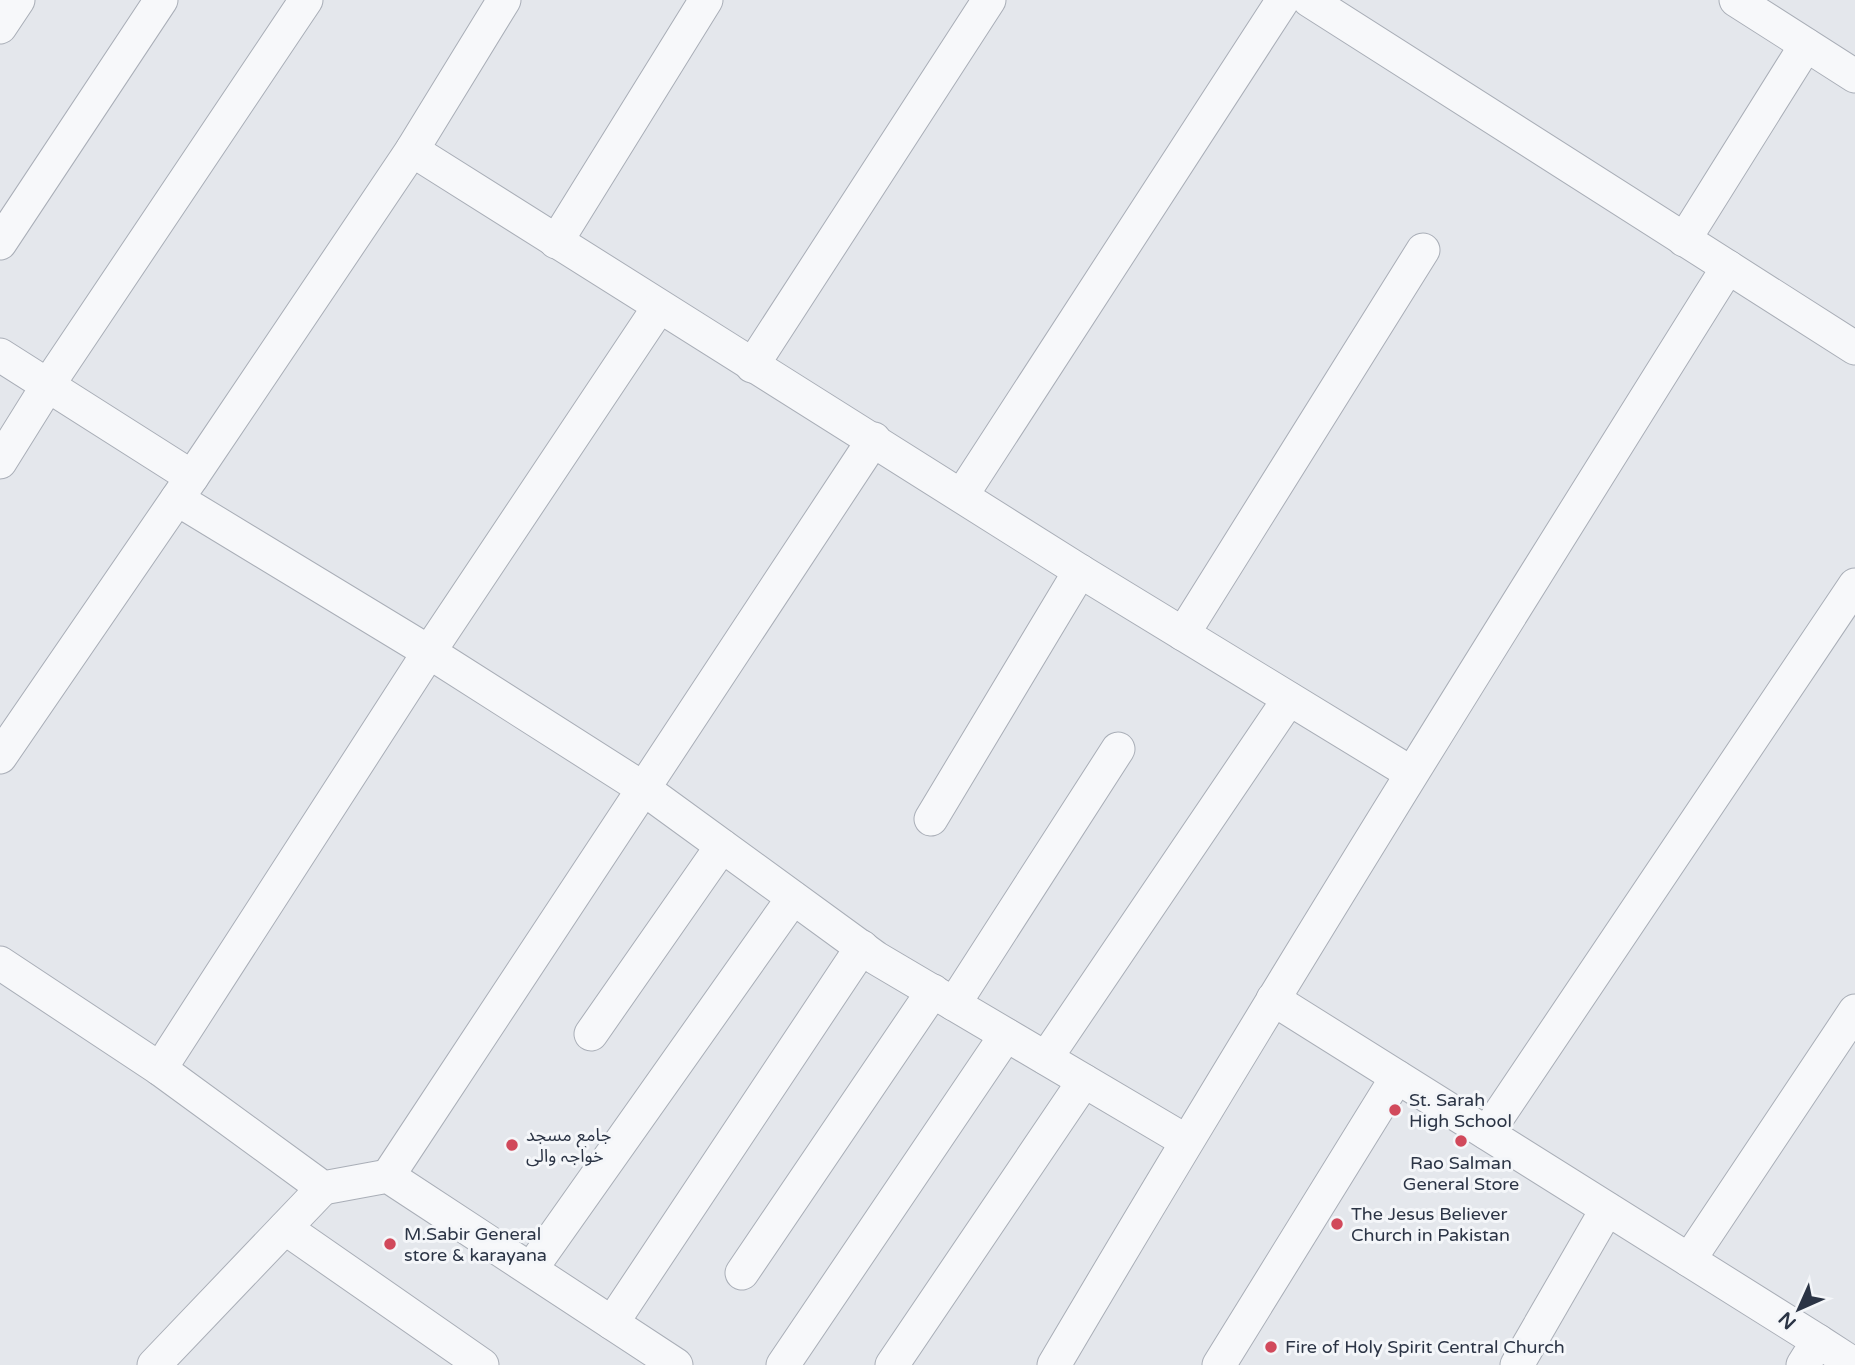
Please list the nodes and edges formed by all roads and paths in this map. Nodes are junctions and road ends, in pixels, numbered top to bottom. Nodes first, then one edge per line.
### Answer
1 (19, 0) edge
2 (161, 0) edge
3 (306, 0) edge
4 (504, 0) edge
5 (706, 0) edge
6 (989, 0) edge
7 (1283, 0) edge
8 (1309, 0) edge
9 (1743, 2) edge
10 (0, 27) edge
11 (1806, 45) junction
12 (1852, 67) edge
13 (412, 150) junction
14 (1684, 240) junction
15 (556, 242) junction
16 (0, 243) edge
17 (1423, 250) dead end
18 (1728, 267) junction
19 (659, 307) junction
20 (1855, 348) edge
21 (0, 355) edge
22 (752, 366) junction
23 (48, 385) junction
24 (874, 439) junction
25 (0, 462) edge
26 (185, 488) junction
27 (962, 495) junction
28 (1080, 571) junction
29 (1855, 584) edge
30 (1183, 634) junction
31 (429, 652) junction
32 (1289, 699) junction
33 (1118, 748) dead end
34 (0, 757) edge
35 (1411, 773) junction
36 (644, 789) junction
37 (930, 819) dead end
38 (722, 846) junction
39 (793, 898) junction
40 (862, 947) junction
41 (0, 963) edge
42 (944, 997) junction
43 (1273, 999) junction
44 (1855, 1011) edge
45 (591, 1034) dead end
46 (1006, 1035) junction
47 (1046, 1058) junction
48 (160, 1069) junction
49 (1397, 1077) junction
50 (1084, 1081) junction
51 (1486, 1133) junction
52 (1186, 1141) junction
53 (388, 1176) junction
54 (323, 1188) junction
55 (1607, 1209) junction
56 (285, 1228) junction
57 (1689, 1260) junction
58 (531, 1269) junction
59 (743, 1273) dead end
60 (612, 1323) junction
61 (1811, 1353) edge
62 (154, 1365) edge
63 (482, 1365) edge
64 (676, 1365) edge
65 (783, 1365) edge
66 (892, 1365) edge
67 (1054, 1365) edge
68 (1219, 1365) edge
69 (1517, 1365) edge
70 (1855, 1365) edge

1 - 10 street
2 - 16 street
3 - 23 street
4 - 13 street
5 - 15 street
6 - 22 street
7 - 27 street
8 - 14 street
9 - 11 street
11 - 12 street
11 - 14 street
13 - 15 street
13 - 26 street
14 - 18 street
15 - 19 street
17 - 30 street
18 - 20 street
18 - 35 street
19 - 22 street
19 - 31 street
21 - 23 street
22 - 24 street
23 - 25 street
23 - 26 street
24 - 27 street
24 - 36 street
26 - 31 street
26 - 34 street
27 - 28 street
28 - 30 street
28 - 37 street
29 - 51 street
30 - 32 street
31 - 36 street
31 - 48 street
32 - 35 street
32 - 47 street
33 - 42 street
35 - 43 street
36 - 38 street
36 - 53 street
38 - 39 street
38 - 45 street
39 - 40 street
39 - 58 street
40 - 42 street
40 - 60 street
41 - 48 street
42 - 46 street
42 - 59 street
43 - 49 street
43 - 52 street
44 - 57 street
46 - 47 street
46 - 65 street
47 - 50 street
48 - 54 street
49 - 51 street
49 - 68 street
50 - 52 street
50 - 66 street
51 - 55 street
52 - 67 street
53 - 54 street
53 - 58 street
54 - 56 street
55 - 57 street
55 - 69 street
56 - 62 street
56 - 63 street
57 - 61 street
58 - 60 street
60 - 64 street
61 - 70 street

